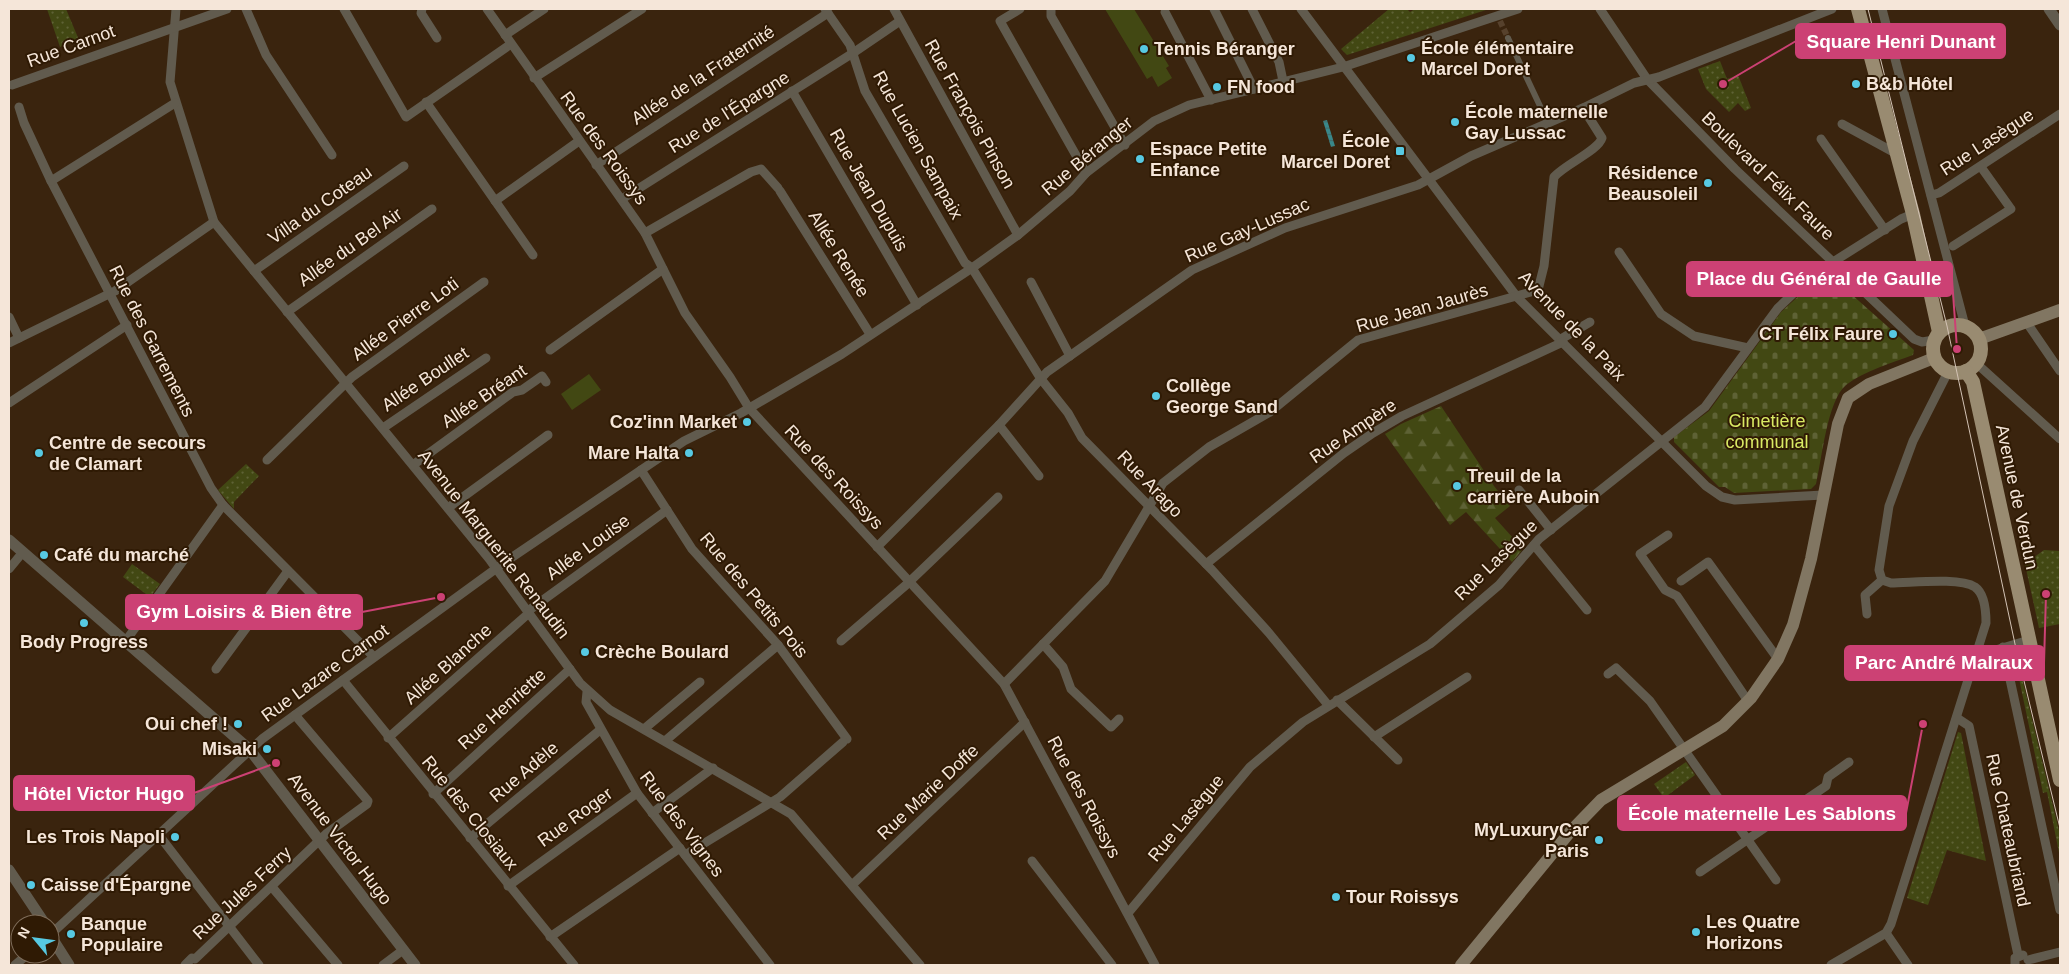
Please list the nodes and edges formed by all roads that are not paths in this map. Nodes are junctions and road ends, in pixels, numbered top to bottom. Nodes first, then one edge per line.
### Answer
1 (176, 9) edge
2 (227, 9) edge
3 (246, 9) edge
4 (344, 9) edge
5 (422, 9) edge
6 (487, 9) edge
7 (544, 9) edge
8 (642, 9) edge
9 (894, 9) edge
10 (1020, 9) edge
11 (1051, 9) edge
12 (1214, 9) edge
13 (1252, 9) edge
14 (1301, 9) edge
15 (1518, 9) edge
16 (1600, 9) edge
17 (1805, 9) edge
18 (1832, 9) edge
19 (1858, 9) edge
20 (1882, 9) edge
21 (2049, 9) edge
22 (827, 11) edge
23 (1165, 12) dead end
24 (1810, 18) junction
25 (900, 21) junction
26 (2060, 25) edge
27 (175, 26) junction
28 (505, 35) junction
29 (437, 38) dead end
30 (1508, 38) tunnel mouth
31 (511, 44) junction
32 (853, 53) junction
33 (1343, 66) junction
34 (534, 78) junction
35 (1647, 79) junction
36 (1283, 81) junction
37 (12, 85) dead end
38 (1254, 89) junction
39 (792, 91) junction
40 (1211, 100) junction
41 (426, 102) junction
42 (175, 103) junction
43 (19, 107) dead end
44 (1583, 108) junction
45 (2060, 114) edge
46 (1548, 123) junction
47 (1842, 124) dead end
48 (1821, 139) dead end
49 (579, 141) junction
50 (1125, 145) junction
51 (1897, 154) junction
52 (332, 155) dead end
53 (596, 164) junction
54 (404, 166) dead end
55 (1981, 167) junction
56 (1086, 173) junction
57 (1427, 179) junction
58 (51, 181) junction
59 (1931, 195) junction
60 (622, 200) junction
61 (495, 201) junction
62 (432, 209) dead end
63 (1913, 214) junction
64 (214, 222) junction
65 (1885, 230) junction
66 (645, 234) junction
67 (1018, 235) junction
68 (1954, 246) dead end
69 (1619, 252) dead end
70 (533, 255) dead end
71 (1833, 262) junction
72 (972, 268) junction
73 (663, 269) junction
74 (254, 271) junction
75 (484, 282) dead end
76 (1030, 282) dead end
77 (110, 293) junction
78 (1517, 297) junction
79 (917, 305) junction
80 (2060, 310) edge
81 (287, 312) junction
82 (9, 317) edge
83 (1590, 322) dead end
84 (2027, 322) junction
85 (127, 325) junction
86 (1965, 326) junction
87 (870, 334) junction
88 (1936, 336) junction
89 (19, 338) junction
90 (1979, 339) junction
91 (1562, 341) junction
92 (9, 343) edge
93 (1748, 348) junction
94 (550, 350) dead end
95 (1070, 356) junction
96 (486, 358) dead end
97 (1934, 358) junction
98 (1971, 367) junction
99 (2060, 371) edge
100 (1948, 372) junction
101 (1041, 379) junction
102 (546, 382) dead end
103 (346, 383) junction
104 (9, 403) edge
105 (749, 408) junction
106 (999, 424) junction
107 (383, 428) junction
108 (548, 435) dead end
109 (2060, 439) edge
110 (1662, 441) junction
111 (267, 460) dead end
112 (413, 465) junction
113 (641, 470) junction
114 (1039, 476) dead end
115 (1519, 490) dead end
116 (1823, 495) junction
117 (998, 497) dead end
118 (223, 504) junction
119 (1149, 507) junction
120 (448, 508) junction
121 (667, 510) junction
122 (1551, 530) junction
123 (1668, 535) dead end
124 (9, 540) edge
125 (1534, 545) junction
126 (877, 548) junction
127 (24, 552) junction
128 (1206, 564) junction
129 (497, 568) junction
130 (9, 569) edge
131 (288, 571) junction
132 (1882, 580) junction
133 (910, 582) junction
134 (1681, 582) dead end
135 (1586, 610) dead end
136 (529, 612) junction
137 (1867, 614) dead end
138 (2030, 640) junction
139 (841, 641) dead end
140 (125, 642) junction
141 (1044, 644) junction
142 (778, 645) junction
143 (2003, 647) junction
144 (1978, 649) junction
145 (374, 657) junction
146 (1778, 659) junction
147 (216, 669) dead end
148 (570, 669) junction
149 (1608, 674) dead end
150 (1467, 677) dead end
151 (343, 680) junction
152 (700, 682) dead end
153 (1004, 684) junction
154 (587, 692) junction
155 (1337, 700) junction
156 (1748, 701) junction
157 (1328, 705) junction
158 (295, 715) junction
159 (1957, 718) junction
160 (1118, 719) dead end
161 (1025, 722) junction
162 (600, 730) junction
163 (644, 730) junction
164 (1374, 737) junction
165 (388, 738) junction
166 (665, 741) junction
167 (250, 750) junction
168 (1684, 751) junction
169 (1398, 760) dead end
170 (1850, 762) dead end
171 (713, 768) junction
172 (2060, 780) edge
173 (637, 793) junction
174 (433, 794) junction
175 (772, 801) junction
176 (652, 813) junction
177 (158, 834) junction
178 (470, 838) junction
179 (1746, 840) junction
180 (320, 841) junction
181 (682, 851) junction
182 (1032, 861) dead end
183 (9, 870) edge
184 (1700, 872) dead end
185 (1776, 880) dead end
186 (852, 885) junction
187 (272, 886) junction
188 (508, 886) junction
189 (2060, 910) edge
190 (39, 914) edge
191 (1128, 914) junction
192 (60, 926) edge
193 (230, 926) junction
194 (1886, 934) junction
195 (550, 937) junction
196 (403, 950) junction
197 (60, 951) edge
198 (2060, 952) edge
199 (2018, 955) junction
200 (2027, 963) edge
201 (69, 965) edge
202 (184, 965) edge
203 (259, 965) edge
204 (338, 965) edge
205 (383, 965) edge
206 (415, 965) edge
207 (574, 965) edge
208 (770, 965) edge
209 (920, 965) edge
210 (1112, 965) edge
211 (1155, 965) edge
212 (1461, 965) edge
213 (1832, 965) edge
214 (1908, 965) edge
215 (2015, 965) edge

1 - 27 street, Avenue Marguerite Renaudin
2 - 27 street, Rue Carnot
3 - 52 street
4 - 41 street
5 - 29 street
6 - 28 street, Rue des Roissys
7 - 28 street
8 - 34 street
9 - 25 street, Rue François Pinson
10 - 56 street
11 - 50 street
12 - 38 street
13 - 36 street
14 - 33 street, Avenue de la Paix
15 - 33 street, Rue Béranger
16 - 35 street, Boulevard Félix Faure
17 - 24 street
18 - 24 street, Rue Gay-Lussac
19 - 51 main road
20 - 59 street
21 - 26 street
22 - 32 street, Rue Lucien Sampaix
22 - 53 street, Allée de la Fraternité
23 - 40 street
24 - 35 street, Rue Gay-Lussac
25 - 32 street, Rue de l'Épargne
25 - 67 street, Rue François Pinson
27 - 37 street, Rue Carnot
27 - 42 street, Avenue Marguerite Renaudin
28 - 31 street, Rue des Roissys
30 - 46 street
31 - 34 street, Rue des Roissys
31 - 41 street
32 - 39 street, Rue de l'Épargne
32 - 72 street, Rue Lucien Sampaix
33 - 36 street, Rue Béranger
33 - 57 street, Avenue de la Paix
34 - 49 street, Rue des Roissys
35 - 44 street, Rue Gay-Lussac
35 - 71 street, Boulevard Félix Faure
36 - 38 street, Rue Béranger
38 - 40 street, Rue Béranger
39 - 60 street, Rue de l'Épargne
39 - 79 street, Rue Jean Dupuis
40 - 50 street, Rue Béranger
41 - 61 street
42 - 58 street
42 - 64 street, Avenue Marguerite Renaudin
43 - 58 street, Rue des Garrements
44 - 46 street, Rue Gay-Lussac
44 - 78 street, Rue Jean Jaurès
45 - 55 street, Rue Lasègue
46 - 57 street, Rue Gay-Lussac
47 - 51 street
48 - 65 street
49 - 53 street, Rue des Roissys
49 - 61 street
50 - 56 street, Rue Béranger
51 - 63 main road
53 - 60 street, Rue des Roissys
54 - 74 street, Villa du Coteau
55 - 59 street, Rue Lasègue
55 - 68 street
56 - 67 street, Rue Béranger
57 - 78 street, Avenue de la Paix
57 - 95 street, Rue Gay-Lussac
58 - 77 street, Rue des Garrements
59 - 86 street
60 - 66 street, Rue des Roissys
61 - 70 street
62 - 81 street, Allée du Bel Air
63 - 65 street, Rue Lasègue
63 - 88 main road
64 - 74 street, Avenue Marguerite Renaudin
64 - 77 street
65 - 71 street, Rue Lasègue
66 - 73 street, Rue des Roissys
66 - 87 street, Allée Renée
67 - 72 street, Rue Béranger
69 - 93 street
71 - 88 street, Boulevard Félix Faure
71 - 93 street, Rue Lasègue
72 - 79 street, Rue Béranger
72 - 101 street, Rue Arago
73 - 94 street
73 - 105 street, Rue des Roissys
74 - 81 street, Avenue Marguerite Renaudin
75 - 103 street, Allée Pierre Loti
76 - 95 street
77 - 85 street, Rue des Garrements
77 - 89 street
78 - 91 street, Avenue de la Paix
78 - 119 street, Rue Jean Jaurès
79 - 87 street, Rue Béranger
80 - 84 main road
81 - 103 street, Avenue Marguerite Renaudin
82 - 89 street
83 - 91 street, Rue Ampère
84 - 90 main road
84 - 99 street
85 - 104 street
85 - 118 street, Rue des Garrements
86 - 88 main road
86 - 90 main road
87 - 105 street, Rue Béranger
88 - 97 main road
89 - 92 street
90 - 98 main road
91 - 110 street, Avenue de la Paix
91 - 128 street, Rue Ampère
93 - 110 street, Rue Lasègue
95 - 101 street, Rue Gay-Lussac
96 - 107 street, Allée Boullet
97 - 100 main road
97 - 116 main road
98 - 100 main road
98 - 109 street
98 - 138 main road, Avenue de Verdun
100 - 132 street
101 - 106 street, Rue Gay-Lussac
101 - 119 street, Rue Arago
102 - 112 street, Allée Bréant
103 - 107 street, Avenue Marguerite Renaudin
103 - 111 street, Allée Pierre Loti
105 - 113 street, Rue Lazare Carnot
105 - 126 street, Rue des Roissys
106 - 114 street
106 - 126 street, Rue Gay-Lussac
107 - 112 street, Avenue Marguerite Renaudin
108 - 120 street
110 - 116 street, Avenue de la Paix
110 - 122 street, Rue Lasègue
112 - 120 street, Avenue Marguerite Renaudin
113 - 121 street, Rue des Petits Pois
113 - 129 street, Rue Lazare Carnot
115 - 122 street
116 - 146 main road
117 - 133 street
118 - 131 street, Rue des Garrements
118 - 140 street
119 - 128 street, Rue Arago
119 - 141 street, Rue Jean Jaurès
120 - 129 street, Avenue Marguerite Renaudin
121 - 136 street, Allée Louise
121 - 142 street, Rue des Petits Pois
122 - 125 street, Rue Lasègue
123 - 156 street
124 - 127 street, Avenue Victor Hugo
125 - 135 street
125 - 155 street, Rue Lasègue
126 - 133 street, Rue des Roissys
127 - 130 street
127 - 140 street, Avenue Victor Hugo
128 - 157 street, Rue Arago
129 - 136 street, Avenue Marguerite Renaudin
129 - 145 street, Rue Lazare Carnot
131 - 145 street, Rue des Garrements
131 - 147 street
132 - 137 street
132 - 144 street
133 - 139 street
133 - 153 street, Rue des Roissys
134 - 146 street
136 - 148 street, Avenue Marguerite Renaudin
136 - 165 street, Allée Blanche
138 - 143 street
138 - 172 main road, Avenue de Verdun
140 - 167 street, Avenue Victor Hugo
141 - 153 street, Rue Jean Jaurès
141 - 160 street
142 - 166 street
142 - 175 street, Rue des Petits Pois
143 - 144 street
143 - 189 street
144 - 159 street
145 - 151 street, Rue Lazare Carnot
146 - 156 main road
148 - 154 street, Avenue Marguerite Renaudin
148 - 174 street, Rue Henriette
149 - 168 street
150 - 164 street
151 - 158 street, Rue Lazare Carnot
151 - 165 street, Rue des Closiaux
152 - 163 street
153 - 161 street, Rue des Roissys
154 - 162 street, Rue des Vignes
154 - 163 street, Avenue Marguerite Renaudin
155 - 157 street, Rue Lasègue
155 - 164 street
156 - 168 main road
157 - 191 street, Rue Lasègue
158 - 167 street, Rue Lazare Carnot
158 - 180 street, Rue Jules Ferry
159 - 194 street
159 - 199 street, Rue Chateaubriand
161 - 186 street, Rue Marie Doffe
161 - 191 street, Rue des Roissys
162 - 173 street, Rue des Vignes
162 - 178 street, Rue Adèle
163 - 166 street, Avenue Marguerite Renaudin
164 - 169 street
165 - 174 street, Rue des Closiaux
166 - 171 street, Avenue Marguerite Renaudin
167 - 177 street, Rue Lazare Carnot
167 - 180 street, Avenue Victor Hugo
168 - 179 street
168 - 212 main road
170 - 179 street
171 - 175 street, Avenue Marguerite Renaudin
171 - 176 street
173 - 176 street, Rue des Vignes
173 - 188 street, Rue Roger
174 - 178 street, Rue des Closiaux
175 - 181 street
175 - 186 street, Avenue Marguerite Renaudin
176 - 181 street, Rue des Vignes
177 - 192 street, Rue Lazare Carnot
177 - 193 street
178 - 188 street, Rue des Closiaux
179 - 184 street
179 - 185 street
180 - 187 street, Rue Jules Ferry
180 - 196 street, Avenue Victor Hugo
181 - 195 street
181 - 208 street, Rue des Vignes
182 - 210 street
183 - 190 street
186 - 209 street, Avenue Marguerite Renaudin
187 - 193 street, Rue Jules Ferry
187 - 204 street
188 - 195 street, Rue des Closiaux
191 - 211 street, Rue des Roissys
193 - 202 street, Rue Jules Ferry
193 - 203 street
194 - 213 street
194 - 214 street
195 - 207 street, Rue des Closiaux
196 - 205 street
196 - 206 street, Avenue Victor Hugo
197 - 201 street
198 - 200 street
199 - 200 street
199 - 215 street, Rue Chateaubriand

